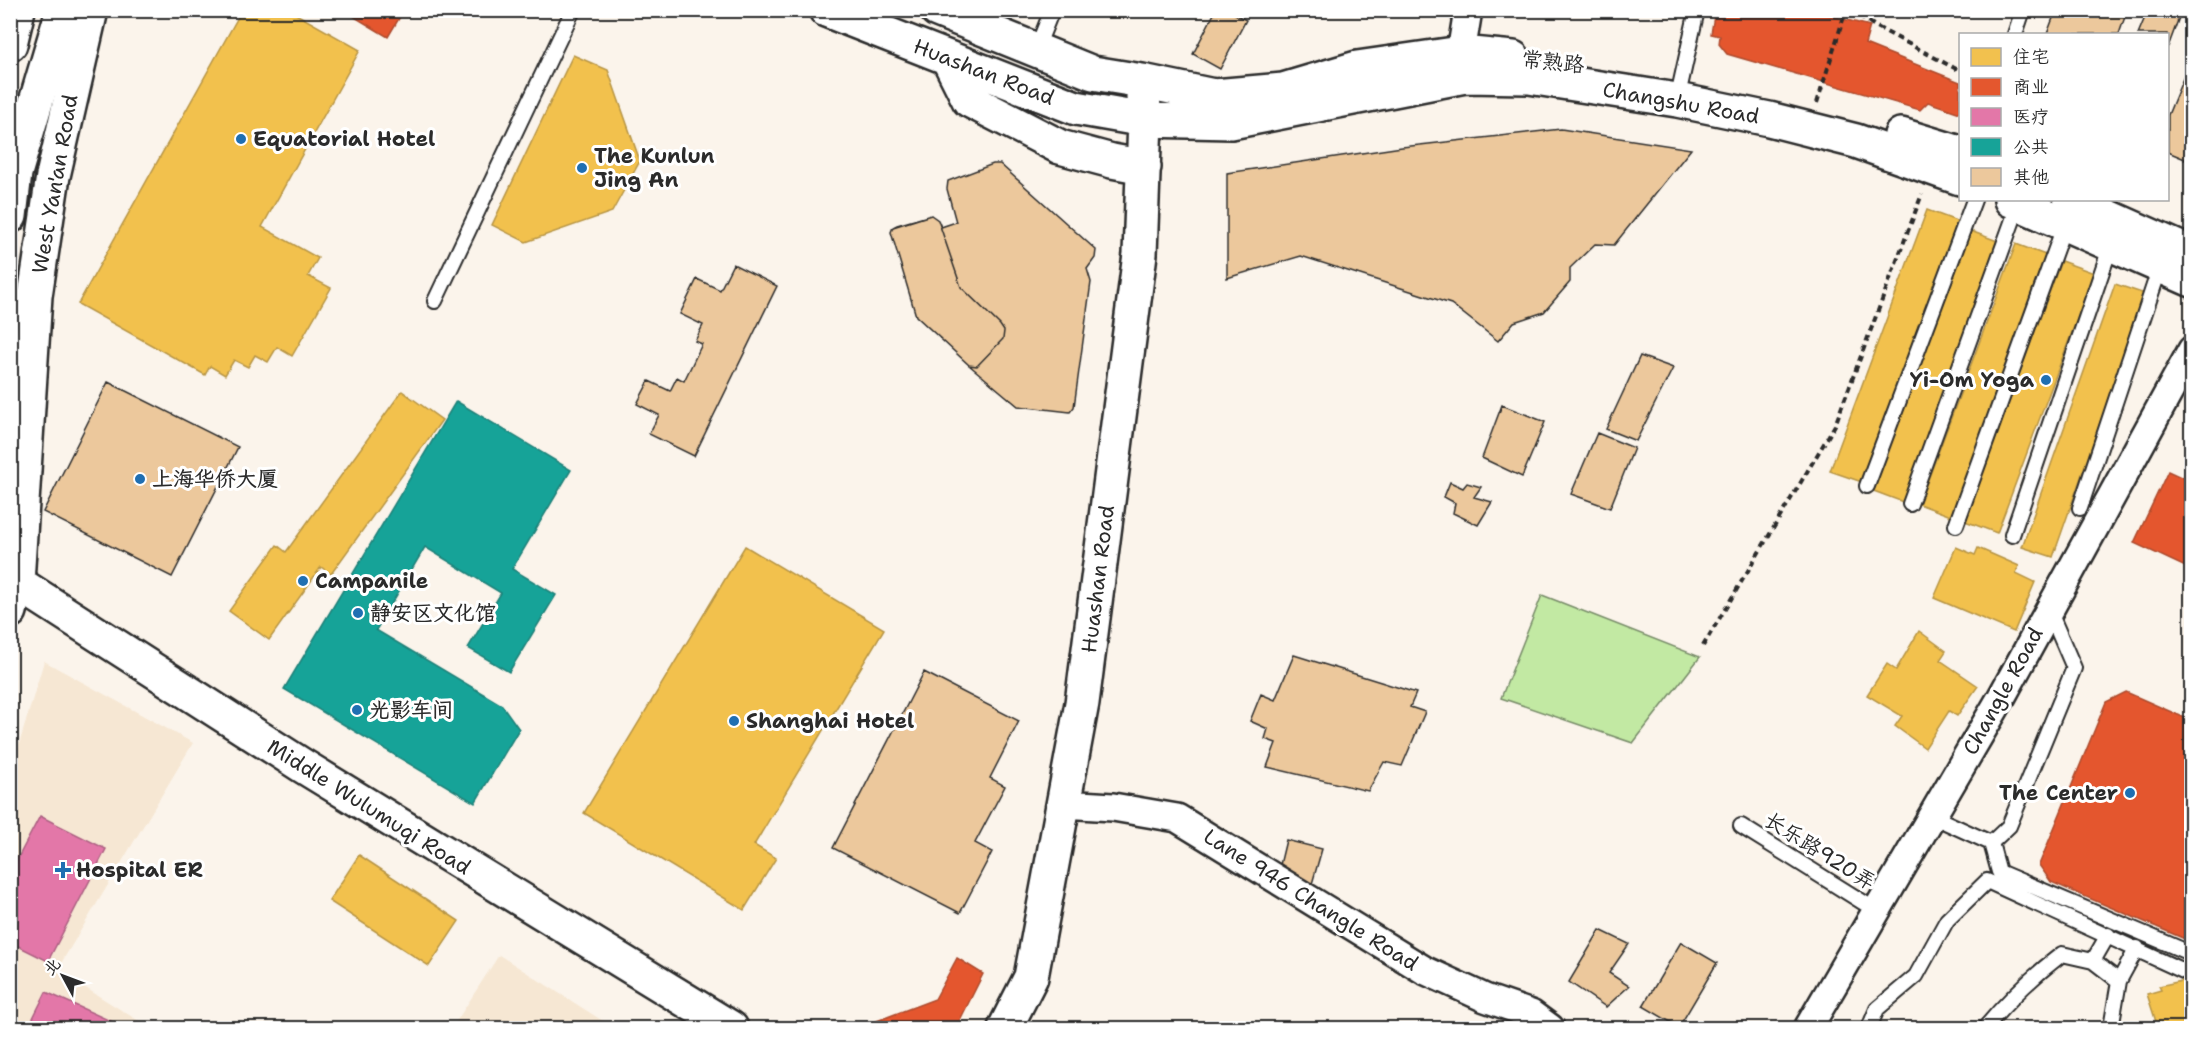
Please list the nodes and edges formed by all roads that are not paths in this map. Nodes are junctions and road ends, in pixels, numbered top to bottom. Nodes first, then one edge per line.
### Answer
1 (18, 10) edge
2 (63, 10) edge
3 (91, 10) edge
4 (573, 10) edge
5 (826, 10) edge
6 (937, 10) edge
7 (1052, 10) edge
8 (1468, 10) edge
9 (1697, 10) edge
10 (2023, 10) edge
11 (2015, 33) edge
12 (10, 44) edge
13 (1036, 50) junction
14 (948, 58) junction
15 (1463, 65) junction
16 (1142, 81) junction
17 (1557, 81) junction
18 (1679, 90) junction
19 (1145, 120) junction
20 (1959, 153) edge
21 (1144, 167) junction
22 (1946, 173) edge
23 (1974, 201) edge
24 (2015, 201) edge
25 (2068, 212) edge
26 (10, 216) edge
27 (2111, 245) junction
28 (2192, 254) edge
29 (2160, 267) junction
30 (2192, 280) edge
31 (435, 301) dead end
32 (2192, 350) edge
33 (1867, 486) dead end
34 (1910, 504) dead end
35 (2080, 508) dead end
36 (1956, 525) dead end
37 (2012, 535) dead end
38 (13, 590) edge
39 (2049, 610) junction
40 (1064, 804) junction
41 (1932, 816) junction
42 (1741, 825) dead end
43 (1990, 843) junction
44 (1877, 911) junction
45 (2108, 935) junction
46 (2137, 948) junction
47 (2192, 954) edge
48 (2093, 961) junction
49 (2192, 975) edge
50 (2118, 981) junction
51 (731, 1029) edge
52 (1005, 1029) edge
53 (1550, 1029) edge
54 (1808, 1029) edge
55 (1869, 1029) edge
56 (1985, 1029) edge
57 (2112, 1029) edge

1 - 12 main road
2 - 26 main road
3 - 38 main road, West Yan'an Road
4 - 31 lane
5 - 14 main road, Huashan Road
6 - 13 main road, Huashan Road
7 - 13 lane
8 - 15 street
9 - 18 lane
10 - 11 lane
13 - 16 main road, Huashan Road
14 - 19 main road, Huashan Road
14 - 21 main road
15 - 16 main road, 常熟路
15 - 17 main road, Changshu Road
15 - 18 main road, 常熟路
15 - 19 main road, Changshu Road
16 - 19 main road, Huashan Road
17 - 18 main road, Changshu Road
17 - 19 main road, 常熟路
18 - 20 main road, 常熟路
18 - 22 main road, Changshu Road
19 - 21 main road, Huashan Road
21 - 40 main road, Huashan Road
23 - 33 lane
24 - 25 main road
24 - 34 lane
25 - 27 main road
25 - 28 main road
25 - 36 lane
27 - 29 main road
27 - 37 lane
29 - 30 main road
29 - 35 lane
32 - 39 street, Changle Road
38 - 51 main road, Middle Wulumuqi Road
39 - 41 street, Changle Road
39 - 43 lane
40 - 52 main road, Huashan Road
40 - 53 street, Lane 946 Changle Road
41 - 43 lane
41 - 44 street, Changle Road
42 - 44 lane, 长乐路920弄
43 - 47 lane
44 - 54 street, Changle Road
45 - 46 lane
45 - 48 lane
45 - 55 lane
46 - 49 lane
46 - 50 lane
48 - 50 lane
48 - 56 lane
50 - 57 lane

